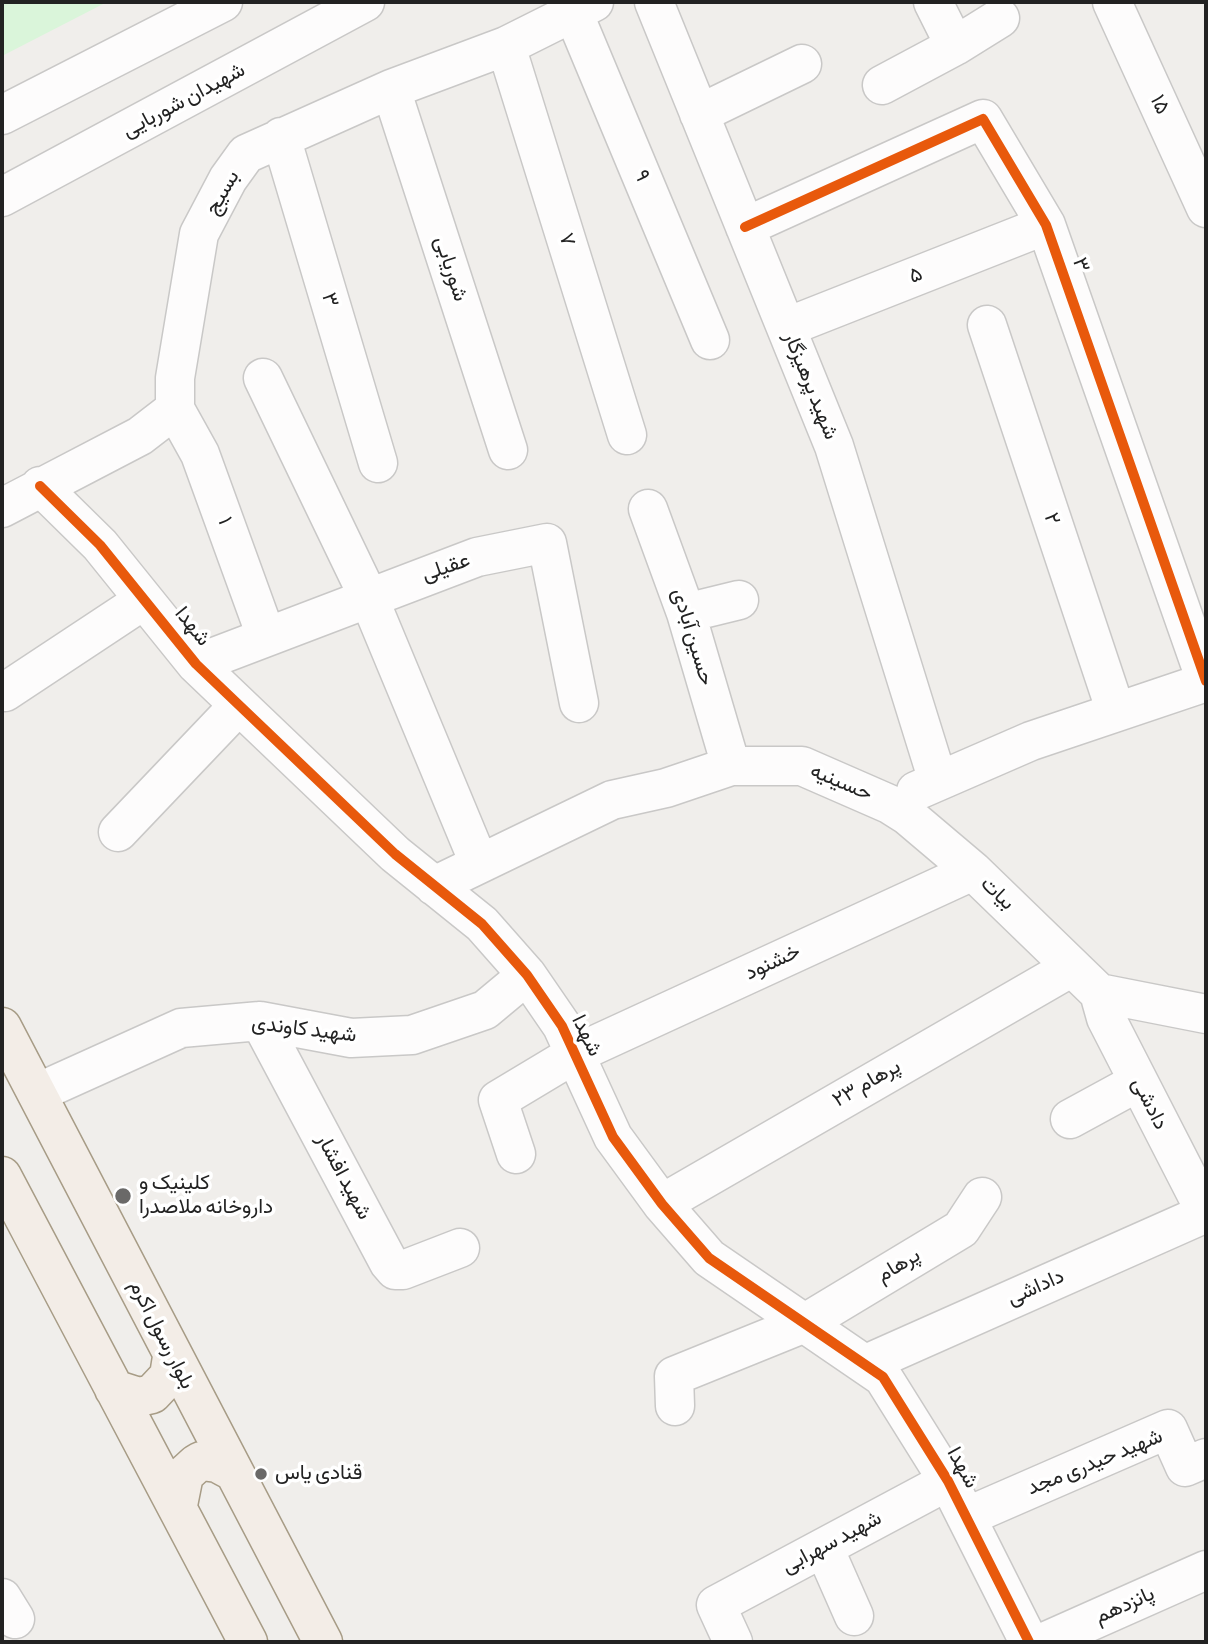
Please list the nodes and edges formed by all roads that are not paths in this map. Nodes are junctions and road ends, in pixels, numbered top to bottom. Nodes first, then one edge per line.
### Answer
1 (223, 2) edge
2 (365, 2) edge
3 (654, 2) edge
4 (933, 2) edge
5 (1112, 2) edge
6 (583, 7) edge
7 (1000, 18) dead end
8 (506, 46) junction
9 (955, 46) junction
10 (802, 64) dead end
11 (883, 85) dead end
12 (391, 89) junction
13 (699, 114) junction
14 (2, 115) edge
15 (281, 137) junction
16 (2, 197) edge
17 (1206, 208) edge
18 (744, 226) junction
19 (1046, 226) junction
20 (986, 325) dead end
21 (787, 327) junction
22 (710, 340) dead end
23 (262, 378) dead end
24 (175, 410) junction
25 (627, 435) dead end
26 (508, 450) dead end
27 (377, 463) dead end
28 (40, 486) junction
29 (2, 508) edge
30 (648, 509) dead end
31 (368, 596) junction
32 (144, 600) junction
33 (739, 600) dead end
34 (686, 613) junction
35 (266, 636) junction
36 (197, 664) junction
37 (1206, 681) edge
38 (5, 692) dead end
39 (579, 703) dead end
40 (239, 705) junction
41 (1116, 712) junction
42 (731, 766) junction
43 (938, 781) junction
44 (889, 804) junction
45 (118, 832) dead end
46 (479, 863) junction
47 (974, 871) junction
48 (434, 886) junction
49 (1072, 967) junction
50 (527, 975) junction
51 (1099, 993) junction
52 (1206, 1014) edge
53 (260, 1021) junction
54 (2, 1027) edge
55 (573, 1055) junction
56 (1138, 1082) junction
57 (37, 1093) junction
58 (1070, 1119) dead end
59 (516, 1154) dead end
60 (2, 1176) edge
61 (982, 1197) dead end
62 (663, 1203) junction
63 (1206, 1213) edge
64 (460, 1248) dead end
65 (805, 1323) junction
66 (172, 1357) junction
67 (866, 1364) junction
68 (114, 1389) junction
69 (675, 1406) dead end
70 (1206, 1458) edge
71 (234, 1472) junction
72 (948, 1481) junction
73 (178, 1505) junction
74 (966, 1517) junction
75 (824, 1548) junction
76 (1206, 1570) edge
77 (854, 1616) dead end
78 (248, 1642) edge
79 (323, 1642) edge
80 (733, 1642) edge
81 (1029, 1642) edge
82 (1044, 1642) edge

1 - 14 street
2 - 16 street, شهیدان شوربایی
3 - 13 street, شهید پرهیزگار
4 - 9 street
5 - 17 street, ۱۵
6 - 8 street, بسیج
6 - 22 street, ۹
7 - 9 street
8 - 12 street, بسیج
8 - 25 street, ۷
9 - 11 street
10 - 13 street
12 - 15 street, بسیج
12 - 26 street, شوریابی
13 - 18 street, شهید پرهیزگار
15 - 24 street, بسیج
15 - 27 street, ۳
18 - 19 street, ۳
18 - 21 street, شهید پرهیزگار
19 - 21 street, ۵
19 - 37 street, ۳
20 - 41 street, ۲
21 - 43 street, شهید پرهیزگار
23 - 31 street
24 - 28 street
24 - 35 street, ۱
28 - 29 street
28 - 32 street, شهدا
30 - 34 street, حسین آبادی
31 - 35 street, عقیلی
31 - 39 street, عقیلی
31 - 46 street
32 - 36 street, شهدا
32 - 38 street
33 - 34 street
34 - 42 street, حسین آبادی
35 - 36 street, عقیلی
36 - 40 street, شهدا
37 - 41 street, حسینیه
40 - 45 street
40 - 48 street, شهدا
41 - 43 street, حسینیه
42 - 44 street, حسینیه
42 - 46 street, حسینیه
43 - 44 street, حسینیه
44 - 47 street, بیات
46 - 48 street, حسینیه
47 - 49 street, بیات
47 - 55 street, خشنود
48 - 50 street, شهدا
49 - 51 street, بیات
49 - 62 street, پرهام ۲۳
50 - 53 street, شهید کاوندی
50 - 55 street, شهدا
51 - 52 street
51 - 56 street, دادشی
53 - 57 street, شهید کاوندی
53 - 64 street, شهید افشار
54 - 57 main road, بلوار رسول اکرم
55 - 59 street, خشنود
55 - 62 street, شهدا
56 - 58 street
56 - 63 street, دادشی
57 - 66 main road, بلوار رسول اکرم
60 - 68 main road
61 - 65 street, پرهام
62 - 65 street, شهدا
63 - 67 street, داداشی
65 - 67 street, شهدا
65 - 69 street, پرهام
66 - 68 main road
66 - 71 main road, بلوار رسول اکرم
67 - 72 street, شهدا
68 - 73 main road
70 - 74 street, شهید حیدری مجد
71 - 73 main road
71 - 79 main road, بلوار رسول اکرم
72 - 74 street, شهدا
72 - 75 street, شهید سهرابی
73 - 78 main road
74 - 81 street, شهدا
75 - 77 street
75 - 80 street, شهید سهرابی
76 - 82 street, پانزدهم

